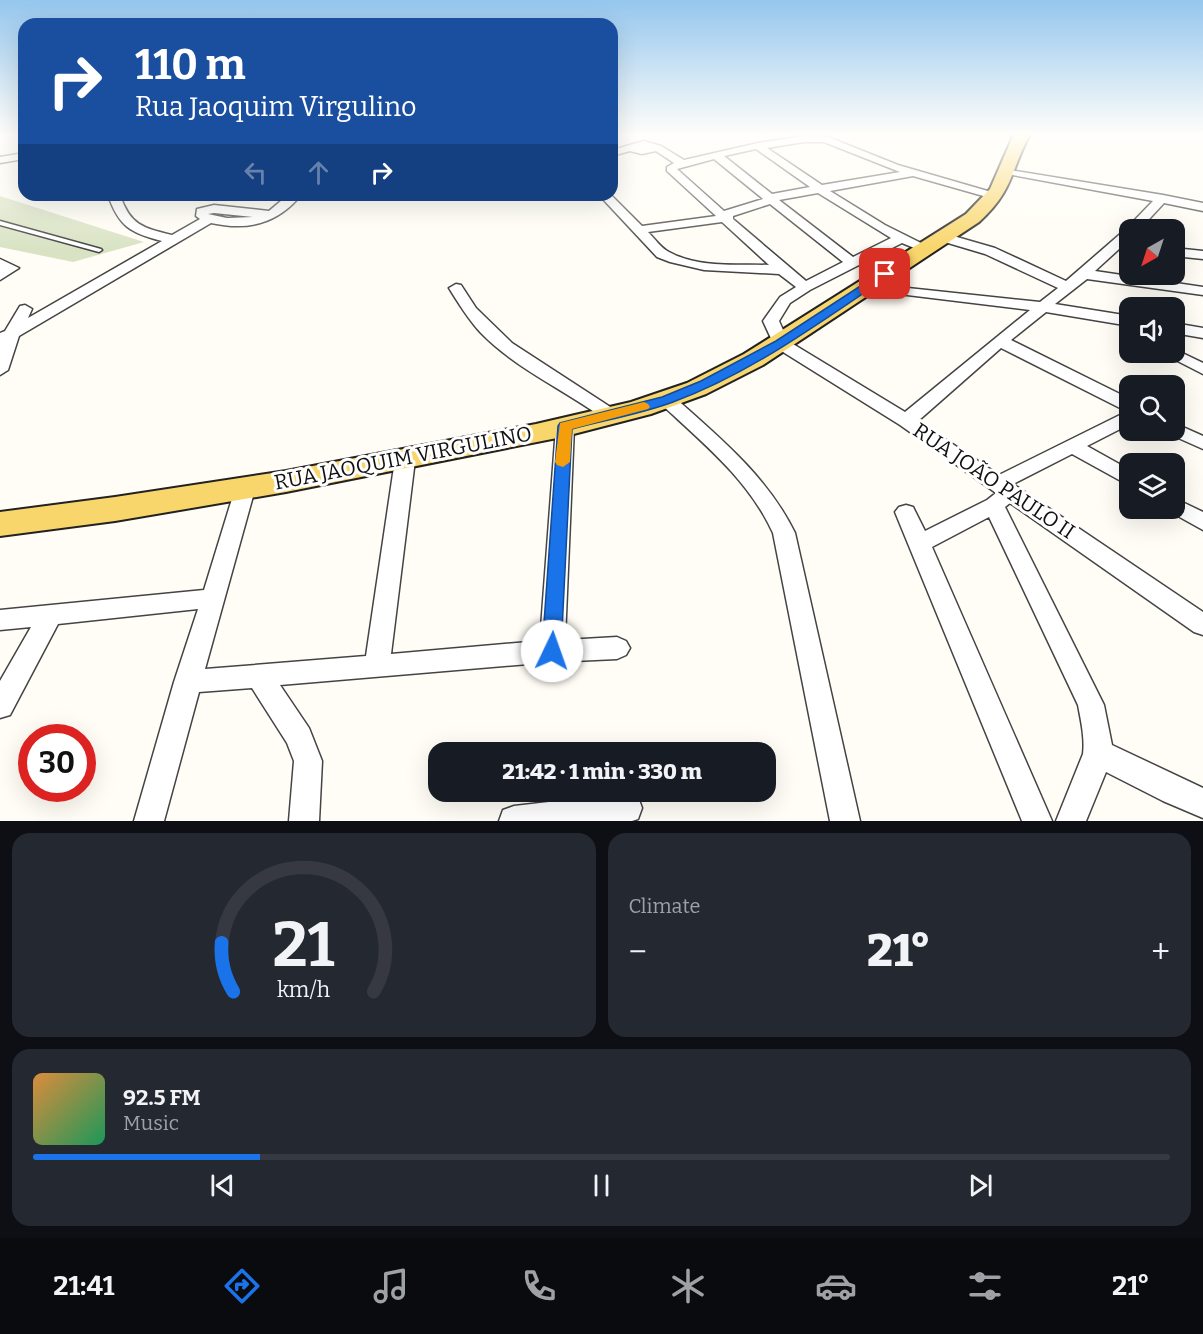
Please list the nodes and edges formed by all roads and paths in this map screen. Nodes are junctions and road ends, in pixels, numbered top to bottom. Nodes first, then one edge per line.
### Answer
1 (675, 172) edge
2 (737, 172) edge
3 (798, 172) edge
4 (1005, 172) edge
5 (914, 173) joint
6 (1001, 184) junction
7 (823, 189) junction
8 (1163, 198) junction
9 (769, 199) junction
10 (116, 201) edge
11 (288, 201) edge
12 (611, 201) edge
13 (1203, 207) edge
14 (725, 217) junction
15 (1143, 219) edge
16 (0, 223) edge
17 (638, 230) junction
18 (172, 239) junction
19 (900, 239) junction
20 (933, 242) junction
21 (1119, 249) edge
22 (99, 250) dead end
23 (1185, 253) edge
24 (1203, 255) edge
25 (852, 263) junction
26 (782, 270) junction
27 (1084, 274) junction
28 (866, 286) junction
29 (805, 287) junction
30 (1067, 287) junction
31 (456, 288) dead end
32 (1203, 291) edge
33 (1044, 307) junction
34 (25, 309) dead end
35 (1085, 313) junction
36 (1119, 319) edge
37 (1119, 329) edge
38 (1185, 330) edge
39 (1203, 333) edge
40 (6, 336) edge
41 (1000, 341) junction
42 (781, 344) junction
43 (1185, 360) edge
44 (1203, 369) edge
45 (0, 370) edge
46 (667, 400) junction
47 (1119, 400) edge
48 (612, 416) junction
49 (906, 421) junction
50 (1119, 422) edge
51 (565, 426) junction
52 (1185, 434) edge
53 (1203, 443) edge
54 (1073, 447) junction
55 (405, 460) junction
56 (1119, 473) edge
57 (244, 489) junction
58 (1001, 493) junction
59 (1185, 511) edge
60 (906, 512) dead end
61 (1203, 522) edge
62 (0, 524) edge
63 (919, 543) junction
64 (215, 598) junction
65 (51, 614) junction
66 (0, 620) edge
67 (1203, 625) edge
68 (616, 648) dead end
69 (552, 651) junction
70 (377, 666) junction
71 (258, 675) junction
72 (187, 682) junction
73 (0, 706) edge
74 (1096, 752) junction
75 (1203, 803) edge
76 (627, 808) dead end
77 (149, 821) edge
78 (304, 821) edge
79 (514, 821) edge
80 (845, 821) edge
81 (1037, 821) edge
82 (1071, 821) edge

1 - 14 street
2 - 9 street
3 - 7 street
4 - 6 main road
5 - 6 street
5 - 7 street
6 - 8 street
6 - 20 main road, RUA JAOQUIM VIRGULINO
7 - 9 street
7 - 19 street
8 - 13 street
8 - 15 street
9 - 14 street
9 - 25 street
10 - 18 street
11 - 18 street
12 - 17 street
14 - 17 street
14 - 26 street
16 - 22 lane
17 - 26 street
18 - 40 street
19 - 20 street
19 - 25 street
20 - 28 main road, RUA JAOQUIM VIRGULINO
20 - 30 street
21 - 27 street
23 - 24 street
25 - 29 street
26 - 29 street
27 - 30 street
27 - 32 street
28 - 33 street
28 - 42 main road, RUA JAOQUIM VIRGULINO
29 - 42 street
30 - 33 street
31 - 48 street
33 - 35 street
33 - 41 street
34 - 40 street
35 - 36 street
35 - 37 street
38 - 39 street
40 - 45 street
41 - 47 street
41 - 49 street
42 - 46 main road, RUA JAOQUIM VIRGULINO
42 - 49 street, RUA JOÃO PAULO II
43 - 44 street
46 - 48 main road, RUA JAOQUIM VIRGULINO
46 - 80 street
48 - 51 main road, RUA JAOQUIM VIRGULINO
49 - 58 street, RUA JOÃO PAULO II
50 - 54 street
51 - 55 main road, RUA JAOQUIM VIRGULINO
51 - 69 street
52 - 53 street
54 - 56 street
54 - 58 street
55 - 57 main road, RUA JAOQUIM VIRGULINO
55 - 70 street
57 - 62 main road, RUA JAOQUIM VIRGULINO
57 - 64 street
58 - 63 street
58 - 67 street, RUA JOÃO PAULO II
58 - 74 street
59 - 61 street
60 - 63 street
63 - 81 street
64 - 65 street
64 - 72 street
65 - 66 street
65 - 73 street
68 - 69 street
69 - 70 street
70 - 71 street
71 - 72 street
71 - 78 street
72 - 77 street
74 - 75 street
74 - 82 street
76 - 79 street

